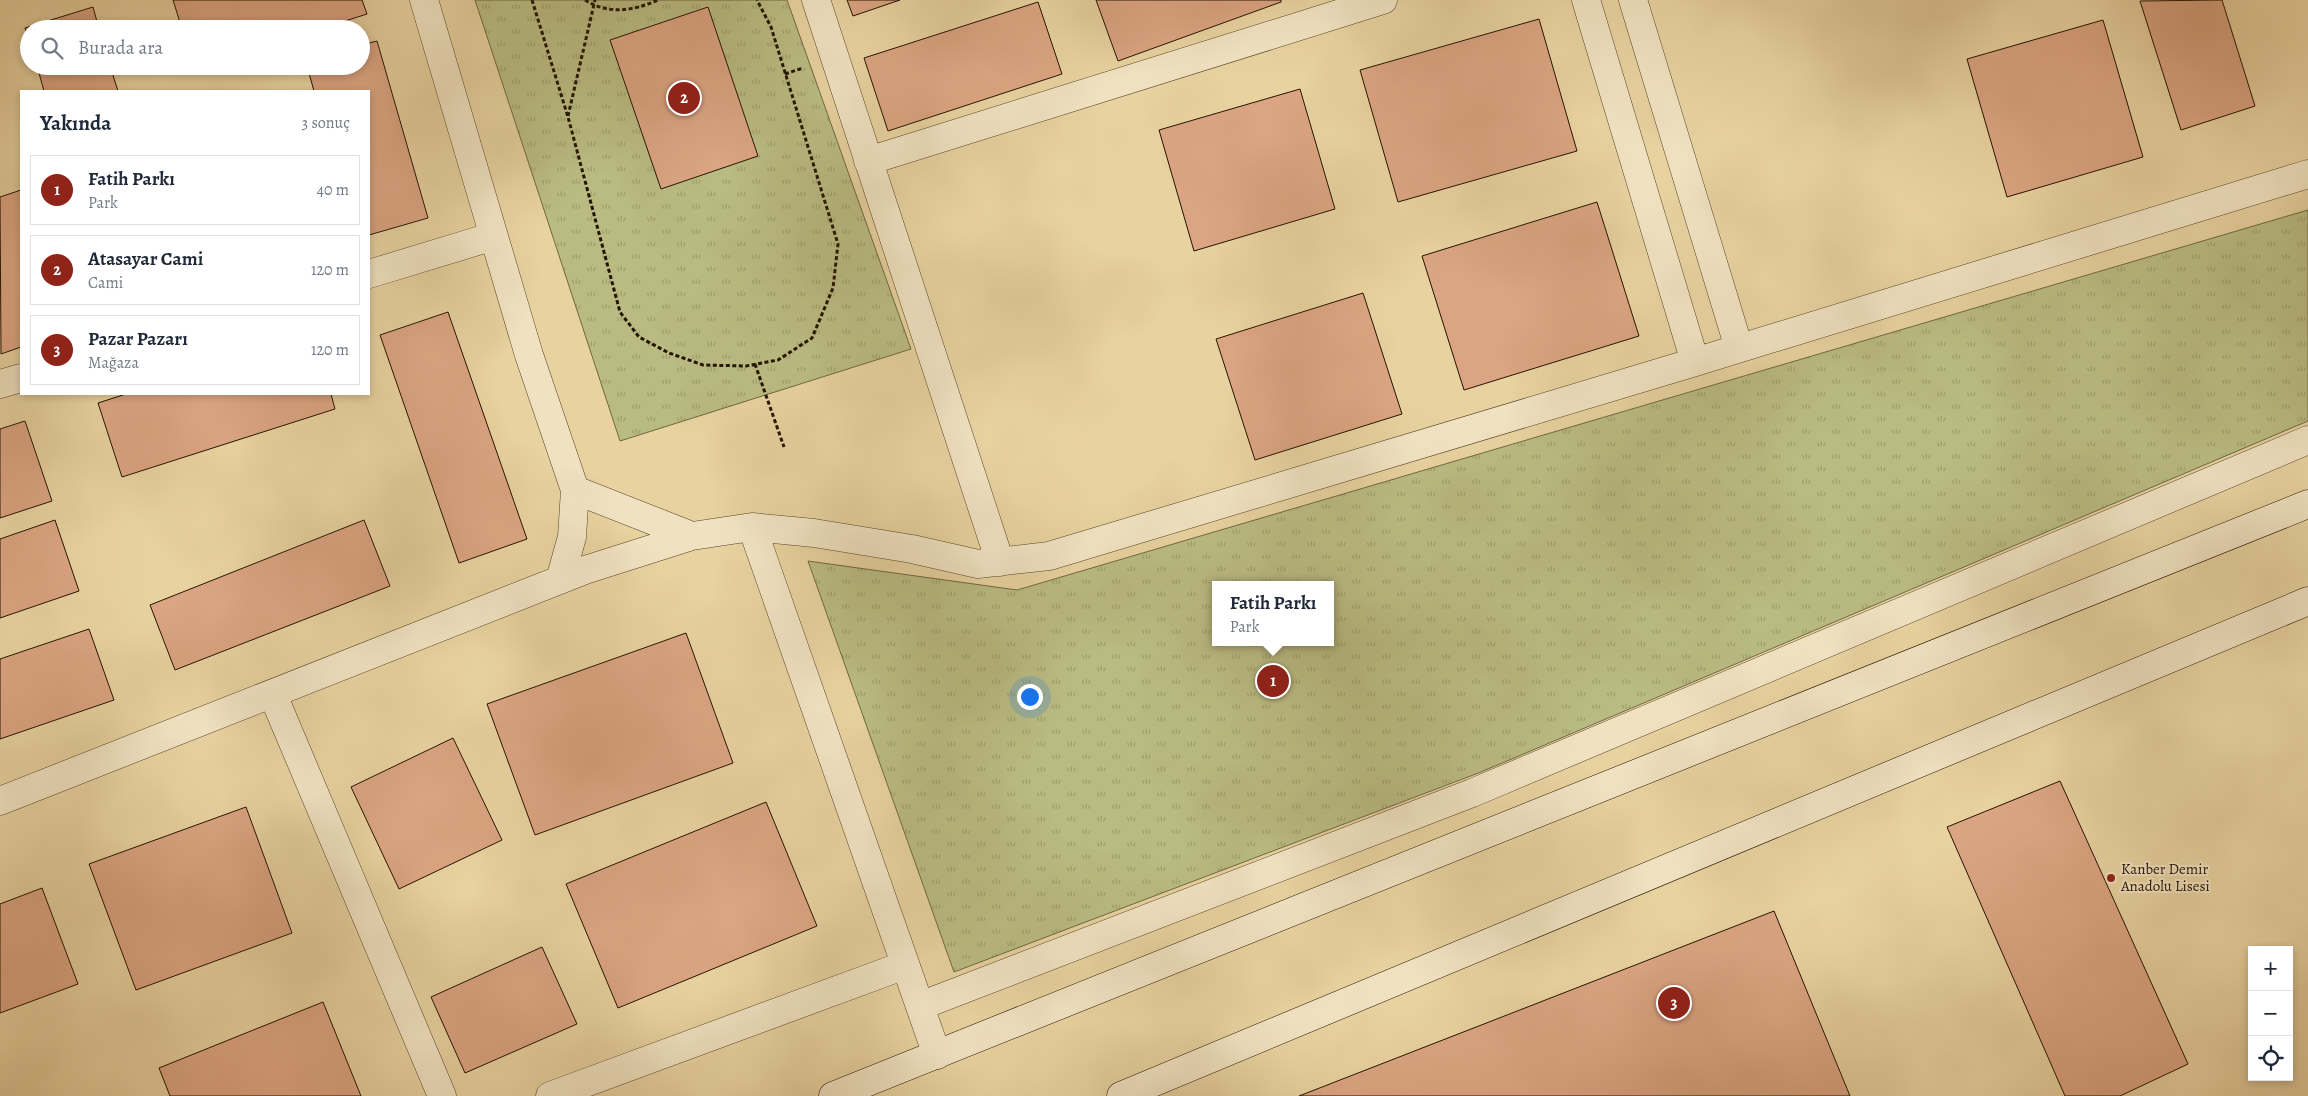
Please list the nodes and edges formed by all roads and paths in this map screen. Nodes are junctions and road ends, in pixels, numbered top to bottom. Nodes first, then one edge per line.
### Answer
1 (424, 0) edge
2 (532, 0) edge
3 (585, 0) edge
4 (595, 0) edge
5 (658, 0) edge
6 (757, 0) edge
7 (816, 0) edge
8 (1383, 0) edge
9 (1586, 0) edge
10 (1633, 0) edge
11 (593, 5) junction
12 (568, 117) junction
13 (868, 161) junction
14 (2308, 174) edge
15 (494, 236) junction
16 (370, 274) edge
17 (1739, 348) junction
18 (1695, 362) junction
19 (756, 364) junction
20 (20, 378) edge
21 (0, 384) edge
22 (2308, 440) edge
23 (784, 446) dead end
24 (575, 490) junction
25 (2308, 504) edge
26 (752, 527) junction
27 (692, 536) junction
28 (1000, 562) junction
29 (560, 580) junction
30 (2308, 601) edge
31 (273, 695) junction
32 (0, 800) edge
33 (905, 964) junction
34 (920, 1006) junction
35 (937, 1055) junction
36 (442, 1096) edge
37 (550, 1096) edge
38 (833, 1096) edge
39 (1121, 1096) edge

1 - 15 street
2 - 12 path
3 - 11 path
4 - 11 path
5 - 11 path
6 - 19 path
7 - 13 street
8 - 13 street
9 - 18 street
10 - 17 street
11 - 12 path
12 - 19 path
13 - 28 street
14 - 17 street
15 - 16 street
15 - 24 street
17 - 18 street
18 - 28 street
19 - 23 path
20 - 21 street
22 - 34 street
24 - 27 street
24 - 29 street
25 - 35 street
26 - 27 street
26 - 28 street
26 - 33 street
27 - 29 street
29 - 31 street
30 - 39 street
31 - 32 street
31 - 36 street
33 - 34 street
33 - 37 street
34 - 35 street
35 - 38 street

